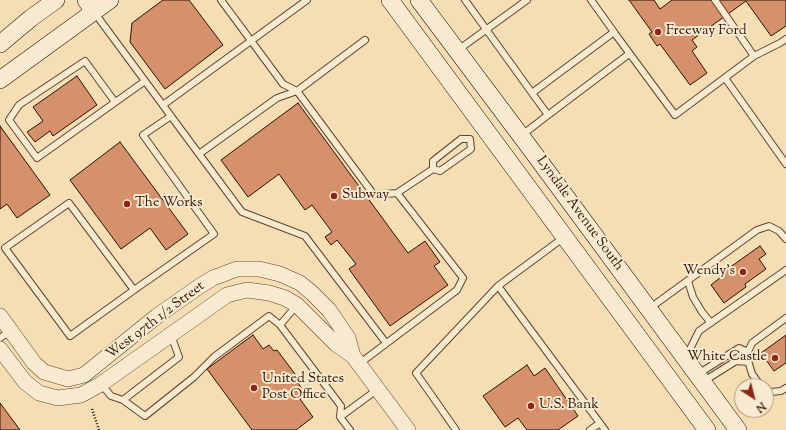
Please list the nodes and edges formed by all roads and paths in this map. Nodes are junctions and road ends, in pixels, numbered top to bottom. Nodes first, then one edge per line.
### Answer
1 (56, 0) edge
2 (110, 0) edge
3 (221, 0) edge
4 (307, 0) edge
5 (390, 0) edge
6 (419, 0) edge
7 (465, 0) edge
8 (527, 0) edge
9 (592, 0) edge
10 (715, 0) edge
11 (90, 6) edge
12 (486, 30) junction
13 (613, 31) junction
14 (786, 39) edge
15 (365, 40) dead end
16 (252, 42) junction
17 (0, 44) edge
18 (457, 51) junction
19 (629, 54) junction
20 (754, 56) junction
21 (438, 65) junction
22 (725, 78) junction
23 (0, 80) edge
24 (145, 81) junction
25 (297, 91) junction
26 (532, 93) junction
27 (115, 102) junction
28 (163, 105) junction
29 (506, 115) junction
30 (548, 115) junction
31 (171, 116) junction
32 (478, 134) junction
33 (521, 136) junction
34 (501, 150) junction
35 (199, 154) junction
36 (786, 164) edge
37 (433, 168) junction
38 (398, 193) junction
39 (565, 237) junction
40 (786, 238) edge
41 (601, 245) junction
42 (3, 248) edge
43 (786, 270) edge
44 (688, 281) junction
45 (498, 286) junction
46 (134, 290) junction
47 (297, 305) junction
48 (649, 309) junction
49 (0, 316) edge
50 (157, 316) junction
51 (786, 318) edge
52 (711, 323) junction
53 (280, 325) junction
54 (5, 335) edge
55 (171, 335) junction
56 (386, 343) junction
57 (0, 349) edge
58 (748, 352) junction
59 (685, 359) junction
60 (356, 360) junction
61 (748, 362) junction
62 (93, 369) junction
63 (755, 378) edge
64 (700, 379) junction
65 (101, 384) junction
66 (786, 388) edge
67 (378, 389) junction
68 (774, 392) edge
69 (123, 400) junction
70 (92, 409) dead end
71 (340, 417) junction
72 (600, 423) junction
73 (347, 429) edge
74 (99, 430) edge
75 (408, 430) edge
76 (456, 430) edge
77 (590, 430) edge
78 (605, 430) edge
79 (707, 430) edge
80 (738, 430) edge

1 - 17 main road
2 - 11 main road
3 - 16 lane
4 - 16 lane
5 - 21 main road, Lyndale Avenue South
6 - 18 main road, Lyndale Avenue South
7 - 12 lane
8 - 12 lane
9 - 13 lane
10 - 20 lane
11 - 23 main road
11 - 24 lane
12 - 18 lane
12 - 26 lane
13 - 19 lane
13 - 26 lane
14 - 20 lane
15 - 25 lane
16 - 25 lane
16 - 28 lane
18 - 21 main road
18 - 29 main road, Lyndale Avenue South
19 - 22 lane
19 - 30 lane
20 - 22 lane
21 - 32 main road, Lyndale Avenue South
22 - 36 lane
24 - 27 lane
24 - 28 lane
25 - 35 lane
25 - 38 lane
26 - 30 lane
27 - 27 lane
28 - 31 lane
29 - 32 main road
29 - 33 main road, Lyndale Avenue South
30 - 33 lane
31 - 35 lane
31 - 46 lane
32 - 34 main road, Lyndale Avenue South
32 - 37 lane
32 - 37 lane
33 - 34 main road
33 - 41 main road, Lyndale Avenue South
34 - 39 main road, Lyndale Avenue South
35 - 56 lane
37 - 38 lane
38 - 56 lane
39 - 41 main road
39 - 45 lane
39 - 79 main road, Lyndale Avenue South
40 - 44 lane
41 - 48 main road, Lyndale Avenue South
42 - 46 lane
42 - 46 lane
43 - 52 lane
44 - 48 lane
44 - 52 lane
45 - 72 lane
45 - 76 lane
47 - 53 lane
47 - 55 street, West 97th 1/2 Street
47 - 60 street, West 97th 1/2 Street
48 - 59 main road, Lyndale Avenue South
49 - 54 street
50 - 55 street
50 - 60 street, West 97th 1/2 Street
50 - 62 street, West 97th 1/2 Street
51 - 58 lane
52 - 59 lane
53 - 69 lane
53 - 71 lane
54 - 62 street, West 97th 1/2 Street
55 - 65 street, West 97th 1/2 Street
55 - 69 lane
56 - 60 lane
57 - 65 street, West 97th 1/2 Street
58 - 61 lane
58 - 64 lane
59 - 64 main road, Lyndale Avenue South
60 - 67 street
61 - 63 lane
61 - 64 lane
62 - 65 street
64 - 80 main road, Lyndale Avenue South
65 - 69 lane
66 - 68 lane
67 - 71 lane
67 - 75 street
70 - 74 path
71 - 73 lane
72 - 77 lane
72 - 78 lane

